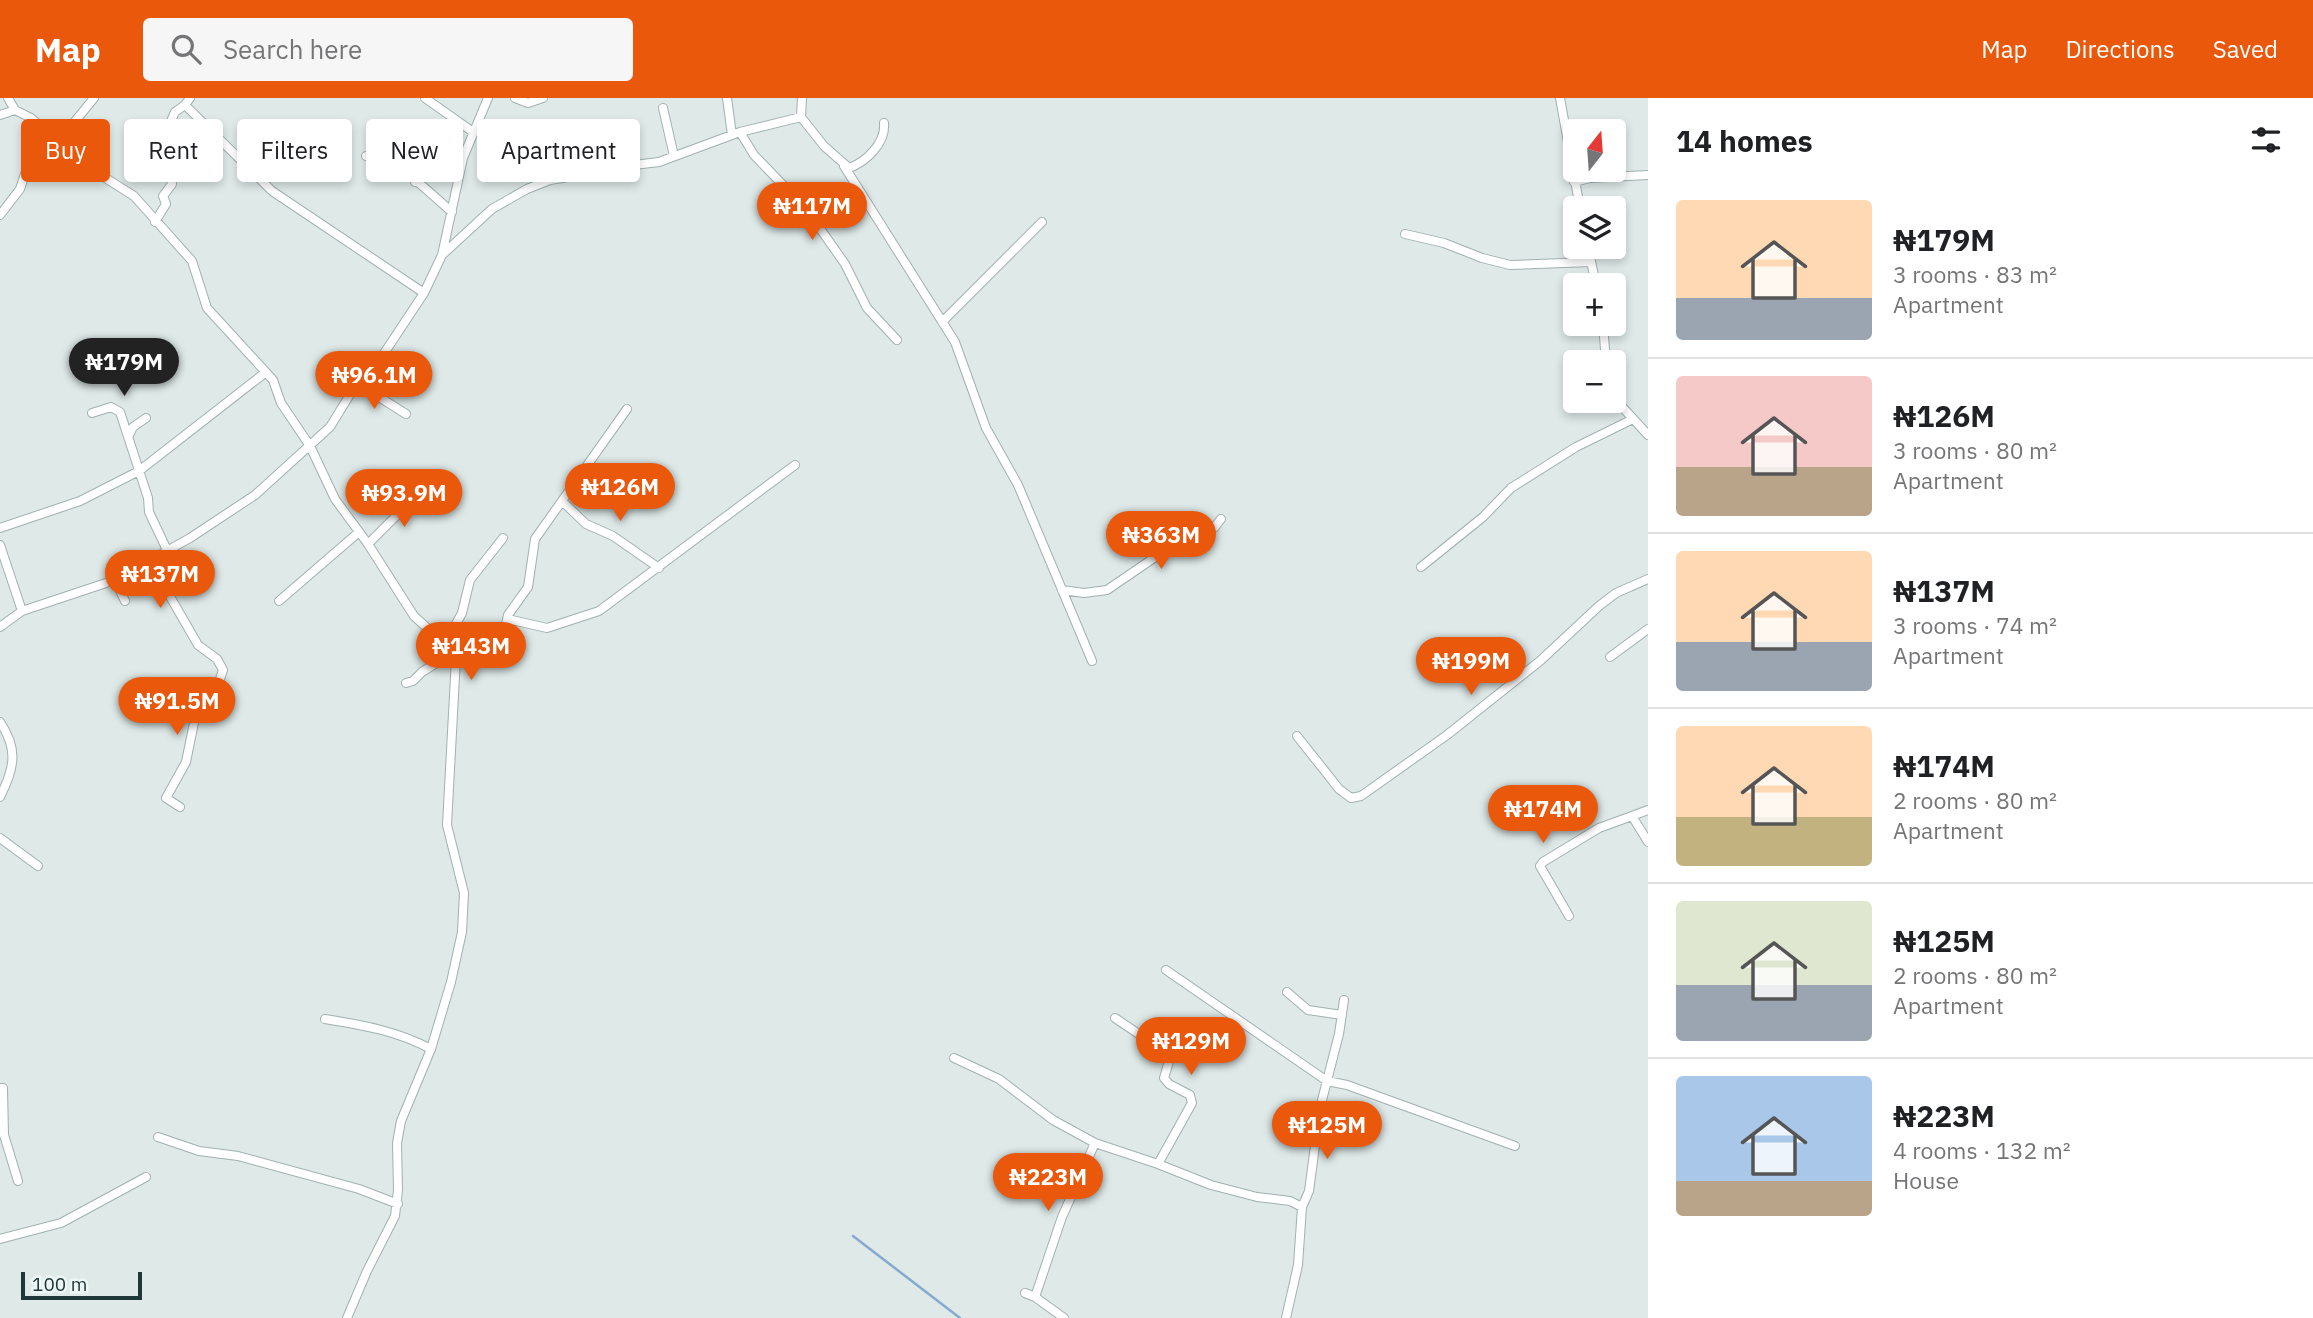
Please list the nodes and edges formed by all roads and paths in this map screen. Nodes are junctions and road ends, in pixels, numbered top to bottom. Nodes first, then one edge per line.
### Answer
1 (8, 98) edge
2 (94, 98) edge
3 (425, 98) edge
4 (488, 98) edge
5 (515, 98) edge
6 (543, 98) edge
7 (727, 98) edge
8 (802, 98) edge
9 (1560, 98) edge
10 (188, 101) edge
11 (663, 108) dead end
12 (15, 110) junction
13 (0, 115) edge
14 (801, 117) junction
15 (33, 119) edge
16 (77, 119) edge
17 (172, 119) edge
18 (1564, 119) edge
19 (884, 123) dead end
20 (473, 131) junction
21 (736, 134) junction
22 (674, 156) junction
23 (463, 158) edge
24 (844, 166) junction
25 (1648, 175) edge
26 (1626, 176) edge
27 (110, 181) edge
28 (23, 182) edge
29 (172, 182) edge
30 (416, 182) edge
31 (458, 182) edge
32 (1574, 182) edge
33 (1577, 196) edge
34 (452, 212) junction
35 (0, 215) edge
36 (155, 222) junction
37 (1042, 222) dead end
38 (1405, 234) dead end
39 (442, 255) junction
40 (1590, 259) edge
41 (1591, 262) junction
42 (1593, 273) edge
43 (424, 293) junction
44 (943, 321) junction
45 (897, 340) dead end
46 (266, 372) junction
47 (357, 383) junction
48 (627, 409) dead end
49 (1626, 411) edge
50 (92, 413) dead end
51 (407, 414) dead end
52 (146, 418) dead end
53 (1633, 419) junction
54 (129, 435) junction
55 (1648, 435) edge
56 (310, 446) junction
57 (794, 465) dead end
58 (139, 471) junction
59 (418, 494) dead end
60 (562, 501) junction
61 (1221, 519) dead end
62 (0, 528) edge
63 (359, 532) junction
64 (503, 538) dead end
65 (368, 544) junction
66 (0, 545) edge
67 (167, 550) junction
68 (149, 560) junction
69 (1421, 567) dead end
70 (659, 568) junction
71 (1648, 579) edge
72 (115, 580) junction
73 (1062, 590) junction
74 (125, 601) dead end
75 (279, 601) dead end
76 (22, 611) junction
77 (506, 624) junction
78 (0, 627) edge
79 (1648, 629) edge
80 (445, 645) junction
81 (453, 654) junction
82 (1610, 657) dead end
83 (1092, 661) dead end
84 (406, 683) dead end
85 (0, 722) edge
86 (1297, 736) dead end
87 (0, 797) edge
88 (180, 807) dead end
89 (1648, 810) edge
90 (1632, 816) junction
91 (0, 838) edge
92 (1648, 842) edge
93 (38, 866) dead end
94 (1569, 916) dead end
95 (1166, 970) dead end
96 (1287, 992) dead end
97 (1344, 1000) dead end
98 (1342, 1015) junction
99 (1115, 1018) dead end
100 (325, 1019) dead end
101 (432, 1049) junction
102 (954, 1058) dead end
103 (1327, 1081) junction
104 (0, 1088) edge
105 (158, 1137) dead end
106 (1095, 1143) junction
107 (1515, 1146) dead end
108 (1158, 1164) junction
109 (146, 1177) dead end
110 (18, 1181) dead end
111 (398, 1204) junction
112 (1302, 1207) junction
113 (0, 1239) edge
114 (1025, 1293) dead end
115 (1035, 1297) junction
116 (347, 1318) edge
117 (1064, 1318) edge
118 (1286, 1318) edge

1 - 12 street
2 - 16 street
3 - 20 street
4 - 20 street
5 - 6 street
7 - 21 street
8 - 14 street
9 - 18 street
10 - 17 street
10 - 43 street
11 - 22 street
12 - 13 street
12 - 15 street
14 - 21 street
14 - 24 street
19 - 24 street
20 - 23 street
21 - 22 street
21 - 45 street
22 - 39 street
24 - 44 street
25 - 26 street
27 - 36 street
28 - 35 street
29 - 36 street
30 - 34 street
31 - 34 street
32 - 33 street
34 - 39 street
36 - 46 street
37 - 44 street
38 - 41 street
39 - 43 street
40 - 41 street
41 - 42 street
43 - 47 street
44 - 73 street
46 - 56 street
46 - 58 street
47 - 51 street
47 - 56 street
48 - 60 street
49 - 53 street
50 - 54 street
52 - 54 street
53 - 55 street
53 - 69 street
54 - 58 street
56 - 63 street
56 - 67 street
57 - 70 street
58 - 62 street
58 - 67 street
59 - 65 street
60 - 70 street
60 - 77 street
61 - 73 street
63 - 65 street
63 - 75 street
64 - 80 street
65 - 80 street
66 - 76 street
67 - 68 street
68 - 72 street
68 - 88 street
70 - 77 street
71 - 86 street
72 - 74 street
72 - 76 street
73 - 83 street
76 - 78 street
77 - 81 street
79 - 82 street
80 - 81 street
81 - 84 street
81 - 101 street
85 - 87 street
89 - 90 street
90 - 92 street
90 - 94 street
91 - 93 street
95 - 103 street
96 - 98 street
97 - 98 street
98 - 103 street
99 - 108 street
100 - 101 street
101 - 111 street
102 - 106 street
103 - 107 street
103 - 112 street
104 - 110 street
105 - 111 street
106 - 108 street
106 - 115 street
108 - 112 street
109 - 113 street
111 - 116 street
112 - 118 street
114 - 115 street
115 - 117 street

